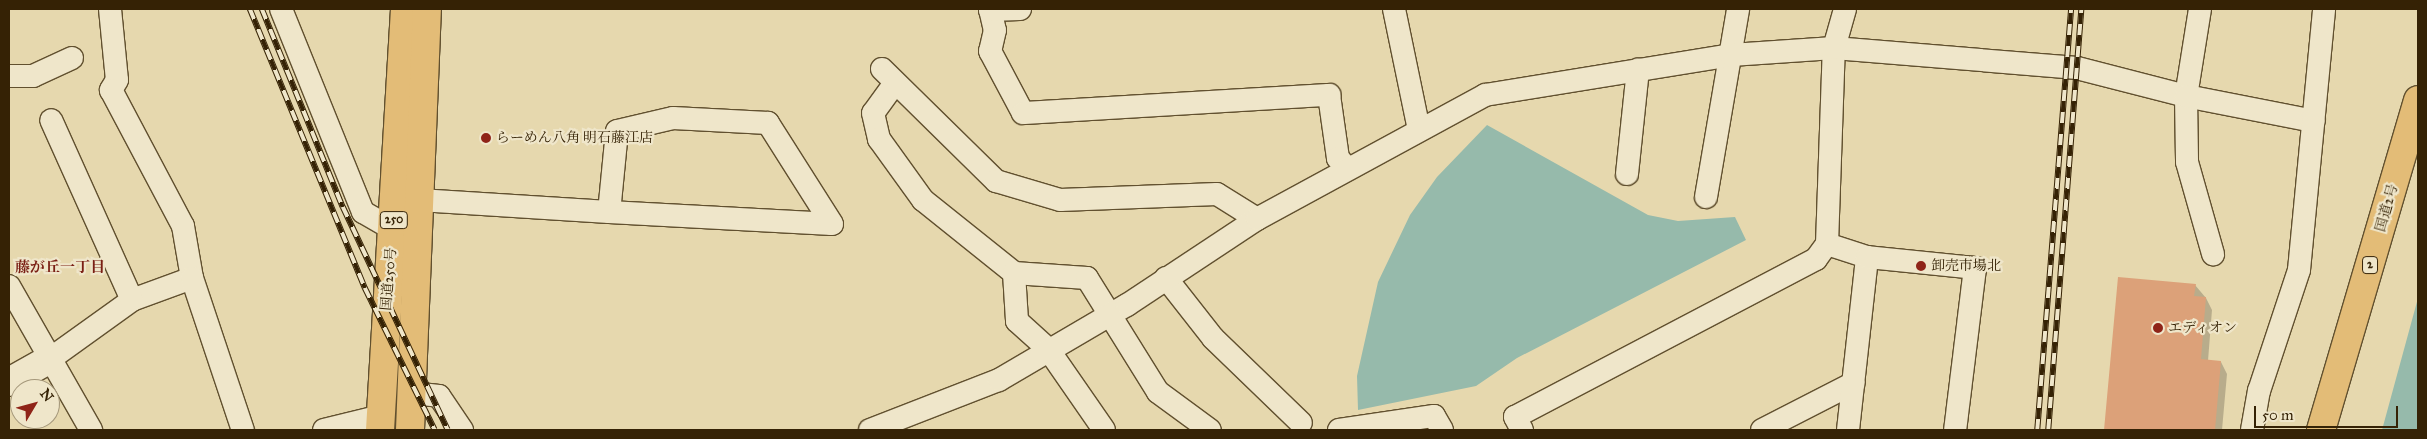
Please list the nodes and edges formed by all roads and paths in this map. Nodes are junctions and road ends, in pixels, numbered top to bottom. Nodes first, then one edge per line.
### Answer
1 (110, 9) edge
2 (281, 9) edge
3 (406, 9) edge
4 (428, 9) edge
5 (990, 9) edge
6 (1020, 9) edge
7 (1394, 9) edge
8 (1738, 9) edge
9 (1845, 9) edge
10 (2200, 9) edge
11 (2324, 9) edge
12 (1834, 48) junction
13 (1731, 55) junction
14 (72, 58) dead end
15 (1638, 70) junction
16 (9, 76) edge
17 (2186, 96) junction
18 (2418, 100) edge
19 (51, 120) dead end
20 (2314, 121) junction
21 (1419, 130) junction
22 (1348, 168) junction
23 (1627, 174) dead end
24 (1706, 197) dead end
25 (419, 200) junction
26 (609, 212) junction
27 (1257, 219) junction
28 (394, 229) junction
29 (1827, 244) junction
30 (2213, 254) dead end
31 (1867, 257) junction
32 (1014, 273) junction
33 (192, 278) junction
34 (1166, 278) junction
35 (9, 286) edge
36 (132, 300) junction
37 (1110, 314) junction
38 (1048, 349) junction
39 (50, 359) junction
40 (9, 382) edge
41 (1854, 383) junction
42 (412, 393) junction
43 (381, 423) edge
44 (1301, 423) dead end
45 (91, 430) edge
46 (243, 430) edge
47 (324, 430) edge
48 (410, 430) edge
49 (462, 430) edge
50 (870, 430) edge
51 (1104, 430) edge
52 (1210, 430) edge
53 (1339, 430) edge
54 (1442, 430) edge
55 (1522, 430) edge
56 (1762, 430) edge
57 (1848, 430) edge
58 (1955, 430) edge
59 (2252, 430) edge
60 (2322, 430) edge

1 - 33 street
2 - 28 street
3 - 28 highway, 国道250号 / 250
4 - 25 highway, 国道250号 / 250
5 - 6 street
5 - 22 street
7 - 21 street
8 - 13 street
9 - 12 street
10 - 17 street
11 - 20 street
12 - 13 street
12 - 17 street
12 - 29 street
13 - 15 street
13 - 24 street
14 - 16 street
15 - 21 street
15 - 23 street
17 - 20 street
17 - 30 street
18 - 60 highway, 国道2号 / 2
19 - 36 street
20 - 59 street
21 - 22 street
22 - 27 street
25 - 26 street
25 - 42 highway, 国道250号 / 250
26 - 26 street
27 - 32 street
27 - 34 street
28 - 43 highway, 国道250号 / 250
29 - 31 street
29 - 55 street
31 - 41 street
31 - 58 street
32 - 37 street
32 - 38 street
33 - 36 street
33 - 46 street
34 - 37 street
34 - 44 street
35 - 39 street
36 - 39 street
37 - 38 street
37 - 52 street
38 - 50 street
38 - 51 street
39 - 40 street
39 - 45 street
41 - 56 street
41 - 57 street
42 - 48 highway, 国道250号 / 250
42 - 49 street
43 - 47 street
53 - 54 street

